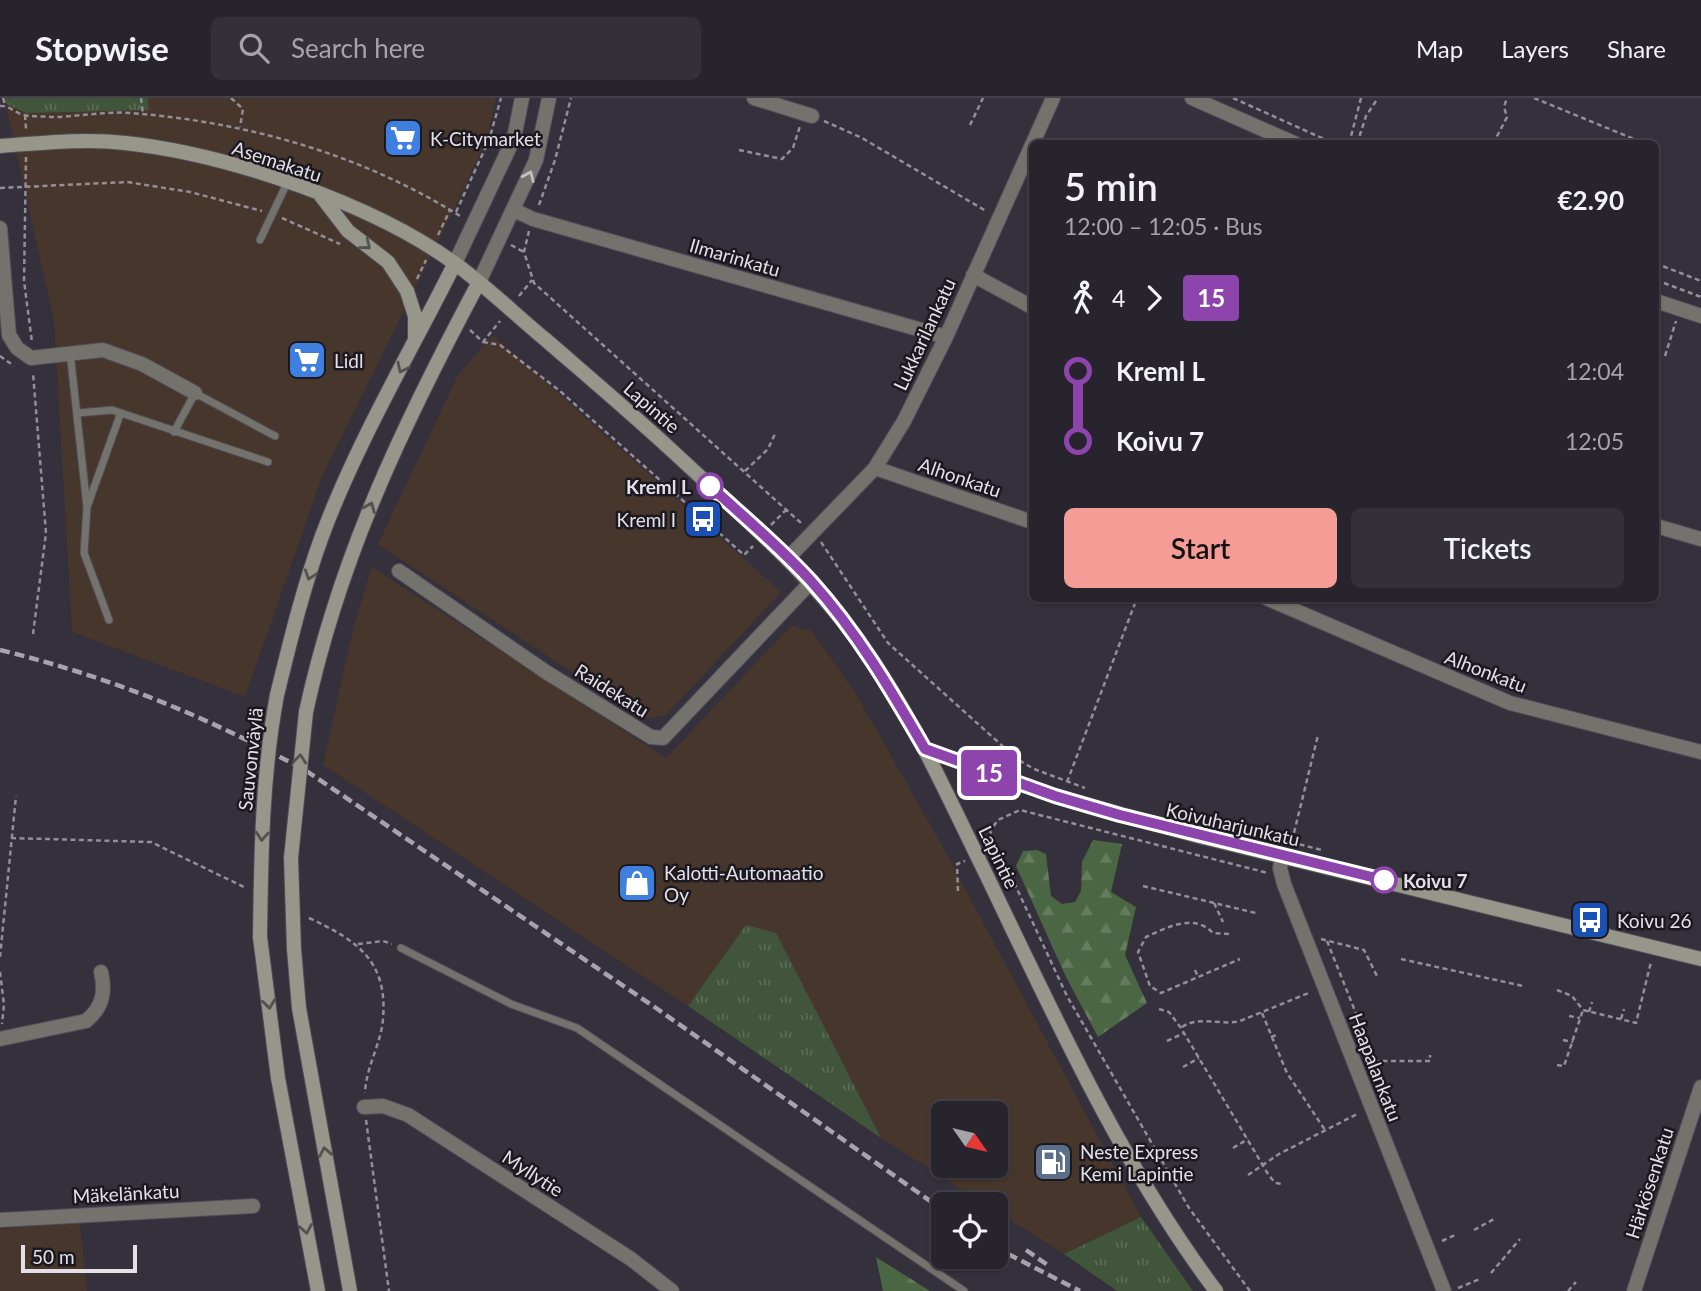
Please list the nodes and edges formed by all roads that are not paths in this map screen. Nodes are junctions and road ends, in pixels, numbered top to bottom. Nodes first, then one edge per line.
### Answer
1 (522, 98) edge
2 (549, 98) edge
3 (754, 98) edge
4 (1052, 98) edge
5 (1192, 98) edge
6 (808, 115) road end
7 (1033, 140) edge
8 (1287, 140) edge
9 (0, 146) edge
10 (1029, 149) edge
11 (288, 183) junction
12 (320, 195) junction
13 (514, 210) junction
14 (0, 228) edge
15 (260, 240) dead end
16 (455, 263) junction
17 (973, 275) junction
18 (479, 282) junction
19 (1659, 302) edge
20 (1029, 305) edge
21 (1701, 316) edge
22 (946, 337) junction
23 (415, 341) junction
24 (69, 352) junction
25 (195, 393) junction
26 (78, 413) junction
27 (121, 415) junction
28 (174, 432) junction
29 (275, 436) dead end
30 (268, 462) dead end
31 (875, 468) junction
32 (87, 507) junction
33 (1029, 521) edge
34 (1659, 527) edge
35 (1701, 539) edge
36 (788, 558) junction
37 (399, 571) dead end
38 (811, 582) junction
39 (1275, 602) edge
40 (109, 620) dead end
41 (925, 749) junction
42 (1701, 752) edge
43 (1282, 855) junction
44 (401, 948) road end
45 (1701, 958) edge
46 (101, 972) dead end
47 (0, 1039) edge
48 (1701, 1087) edge
49 (364, 1107) dead end
50 (253, 1206) dead end
51 (0, 1220) edge
52 (318, 1291) edge
53 (350, 1291) edge
54 (672, 1291) edge
55 (964, 1291) edge
56 (1216, 1291) edge
57 (1444, 1291) edge
58 (1634, 1291) edge

1 - 16 street
13 -> 2 street
3 - 6 street
4 - 7 street, Lukkarilankatu
5 - 8 street
9 - 11 main road, Asemakatu
10 - 17 street, Lukkarilankatu
11 - 12 main road, Asemakatu
11 - 15 lane
12 - 16 main road, Asemakatu
12 -> 23 main road
13 - 18 street
13 - 22 street, Ilmarinkatu
14 - 24 street
16 - 18 main road, Asemakatu
16 - 23 main road, Sauvonväylä
17 - 20 street
17 - 22 street, Lukkarilankatu
18 - 36 main road, Lapintie
53 -> 18 main road, bridge
19 - 21 street
22 - 31 street, Lukkarilankatu
23 -> 52 main road, Sauvonväylä, bridge
24 - 25 street
24 - 26 lane
25 - 28 lane
25 - 29 lane
26 - 27 lane
26 - 32 lane
27 - 28 lane
27 - 32 lane
28 - 30 lane
31 - 33 street, Alhonkatu
31 - 36 street, Lukkarilankatu
32 - 40 lane
34 - 35 street
36 - 38 main road, Lapintie
37 - 38 street, Raidekatu
38 - 41 main road, Lapintie
39 - 42 street, Alhonkatu
41 - 43 main road, Koivuharjunkatu
41 - 56 main road, Lapintie
43 - 45 main road, Koivuharjunkatu
43 - 57 street, Haapalankatu
44 - 55 lane
46 - 47 street
48 - 58 street, Härkösenkatu
49 - 54 street, Myllytie
50 - 51 street, Mäkelänkatu

